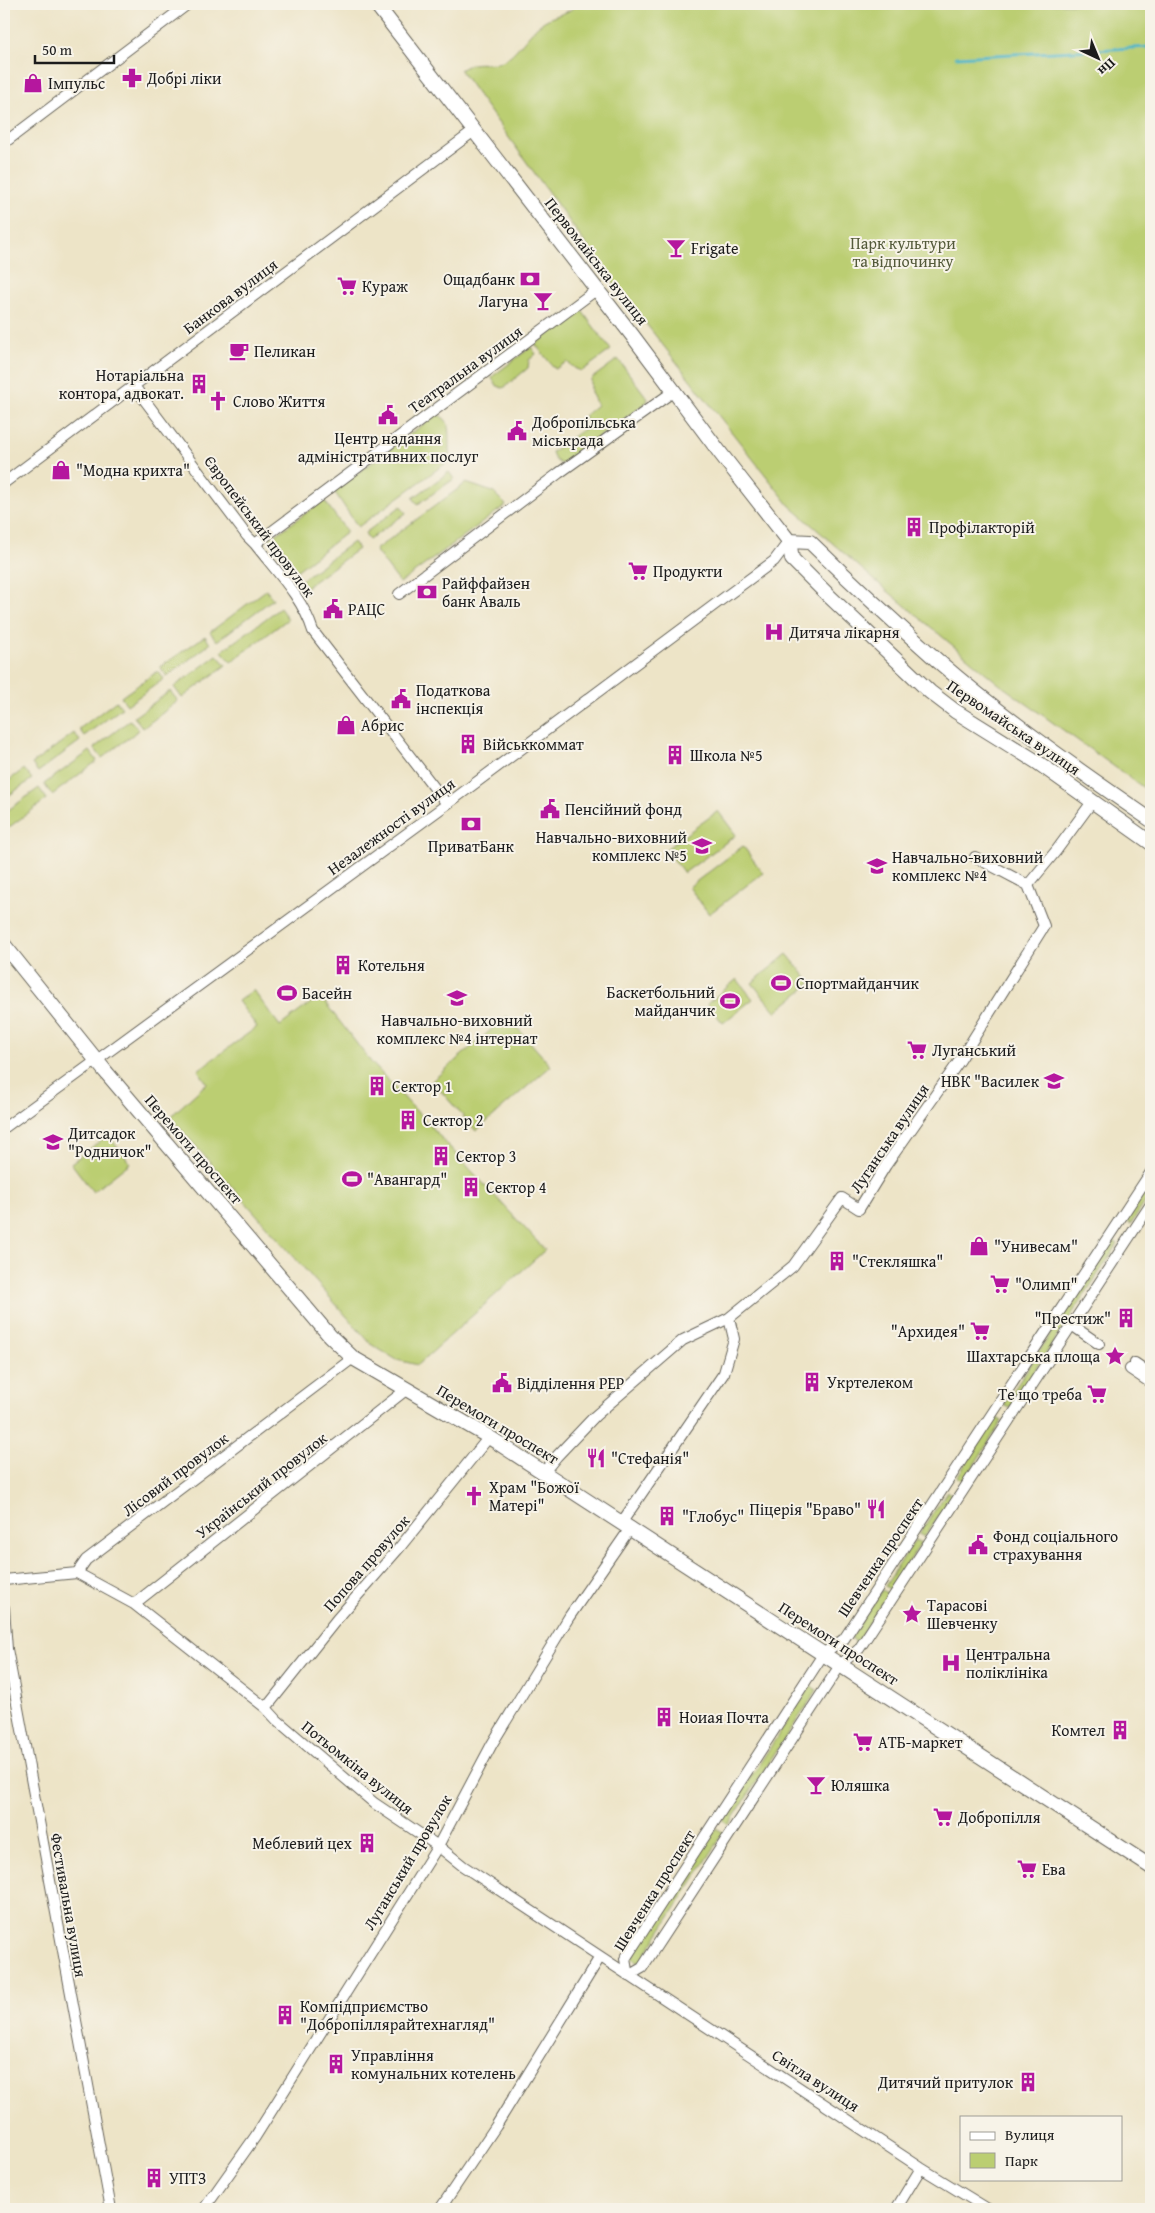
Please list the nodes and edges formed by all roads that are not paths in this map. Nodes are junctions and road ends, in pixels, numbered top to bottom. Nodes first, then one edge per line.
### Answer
1 (188, 4) edge
2 (376, 4) edge
3 (474, 131) junction
4 (4, 143) edge
5 (596, 290) junction
6 (134, 386) junction
7 (674, 391) junction
8 (4, 483) edge
9 (789, 541) junction
10 (255, 544) junction
11 (399, 594) dead end
12 (1092, 802) junction
13 (447, 804) junction
14 (1151, 820) edge
15 (1151, 843) edge
16 (975, 857) dead end
17 (1028, 885) junction
18 (4, 945) edge
19 (96, 1061) junction
20 (4, 1128) edge
21 (1151, 1172) edge
22 (1151, 1204) edge
23 (729, 1318) junction
24 (1073, 1326) junction
25 (1099, 1344) dead end
26 (353, 1358) junction
27 (1151, 1374) edge
28 (1151, 1383) edge
29 (407, 1389) junction
30 (489, 1437) junction
31 (544, 1472) junction
32 (626, 1525) junction
33 (77, 1573) junction
34 (4, 1580) edge
35 (134, 1604) junction
36 (4, 1608) edge
37 (5, 1650) edge
38 (824, 1653) junction
39 (841, 1664) junction
40 (266, 1708) junction
41 (438, 1846) junction
42 (1151, 1866) edge
43 (600, 1957) junction
44 (628, 1976) junction
45 (921, 2168) junction
46 (111, 2209) edge
47 (204, 2209) edge
48 (440, 2209) edge
49 (896, 2209) edge
50 (988, 2209) edge

1 - 4 street
2 - 3 main road, Первомайська вулиця
3 - 5 main road, Первомайська вулиця
3 - 6 street, Банкова вулиця
5 - 7 main road, Первомайська вулиця
5 - 10 street, Театральна вулиця
6 - 8 street, Банкова вулиця
6 - 10 street, Європейський провулок
7 - 9 main road, Первомайська вулиця
7 - 11 street
9 - 12 main road, Первомайська вулиця
9 - 13 street, Незалежності вулиця
9 - 14 main road, Первомайська вулиця
10 - 13 street, Європейський провулок
12 - 15 main road, Первомайська вулиця
12 - 17 street
13 - 19 street, Незалежності вулиця
16 - 17 street
17 - 23 street, Луганська вулиця
18 - 19 main road, Перемоги проспект
19 - 20 street, Незалежності вулиця
19 - 26 main road, Перемоги проспект
21 - 38 street, Шевченка проспект
22 - 24 street, Шевченка проспект
23 - 31 street, Луганська вулиця
23 - 32 street
24 - 25 street
24 - 39 street, Шевченка проспект
26 - 29 main road, Перемоги проспект
26 - 33 street, Лісовий провулок
27 - 28 street
29 - 30 main road, Перемоги проспект
29 - 35 street, Український провулок
30 - 31 main road, Перемоги проспект
30 - 40 street, Попова провулок
31 - 32 main road, Перемоги проспект
32 - 38 main road, Перемоги проспект
32 - 41 street, Луганський провулок
33 - 34 street
33 - 35 street, Потьомкіна вулиця
35 - 40 street, Потьомкіна вулиця
36 - 37 street, Фестивальна вулиця
37 - 46 street, Фестивальна вулиця
38 - 39 main road, Перемоги проспект
38 - 44 street, Шевченка проспект
39 - 42 main road, Перемоги проспект
39 - 44 street, Шевченка проспект
40 - 41 street, Потьомкіна вулиця
41 - 43 street, Потьомкіна вулиця
41 - 47 street, Луганський провулок
43 - 44 street, Потьомкіна вулиця
43 - 48 street
44 - 45 street, Світла вулиця
45 - 49 street
45 - 50 street, Світла вулиця

